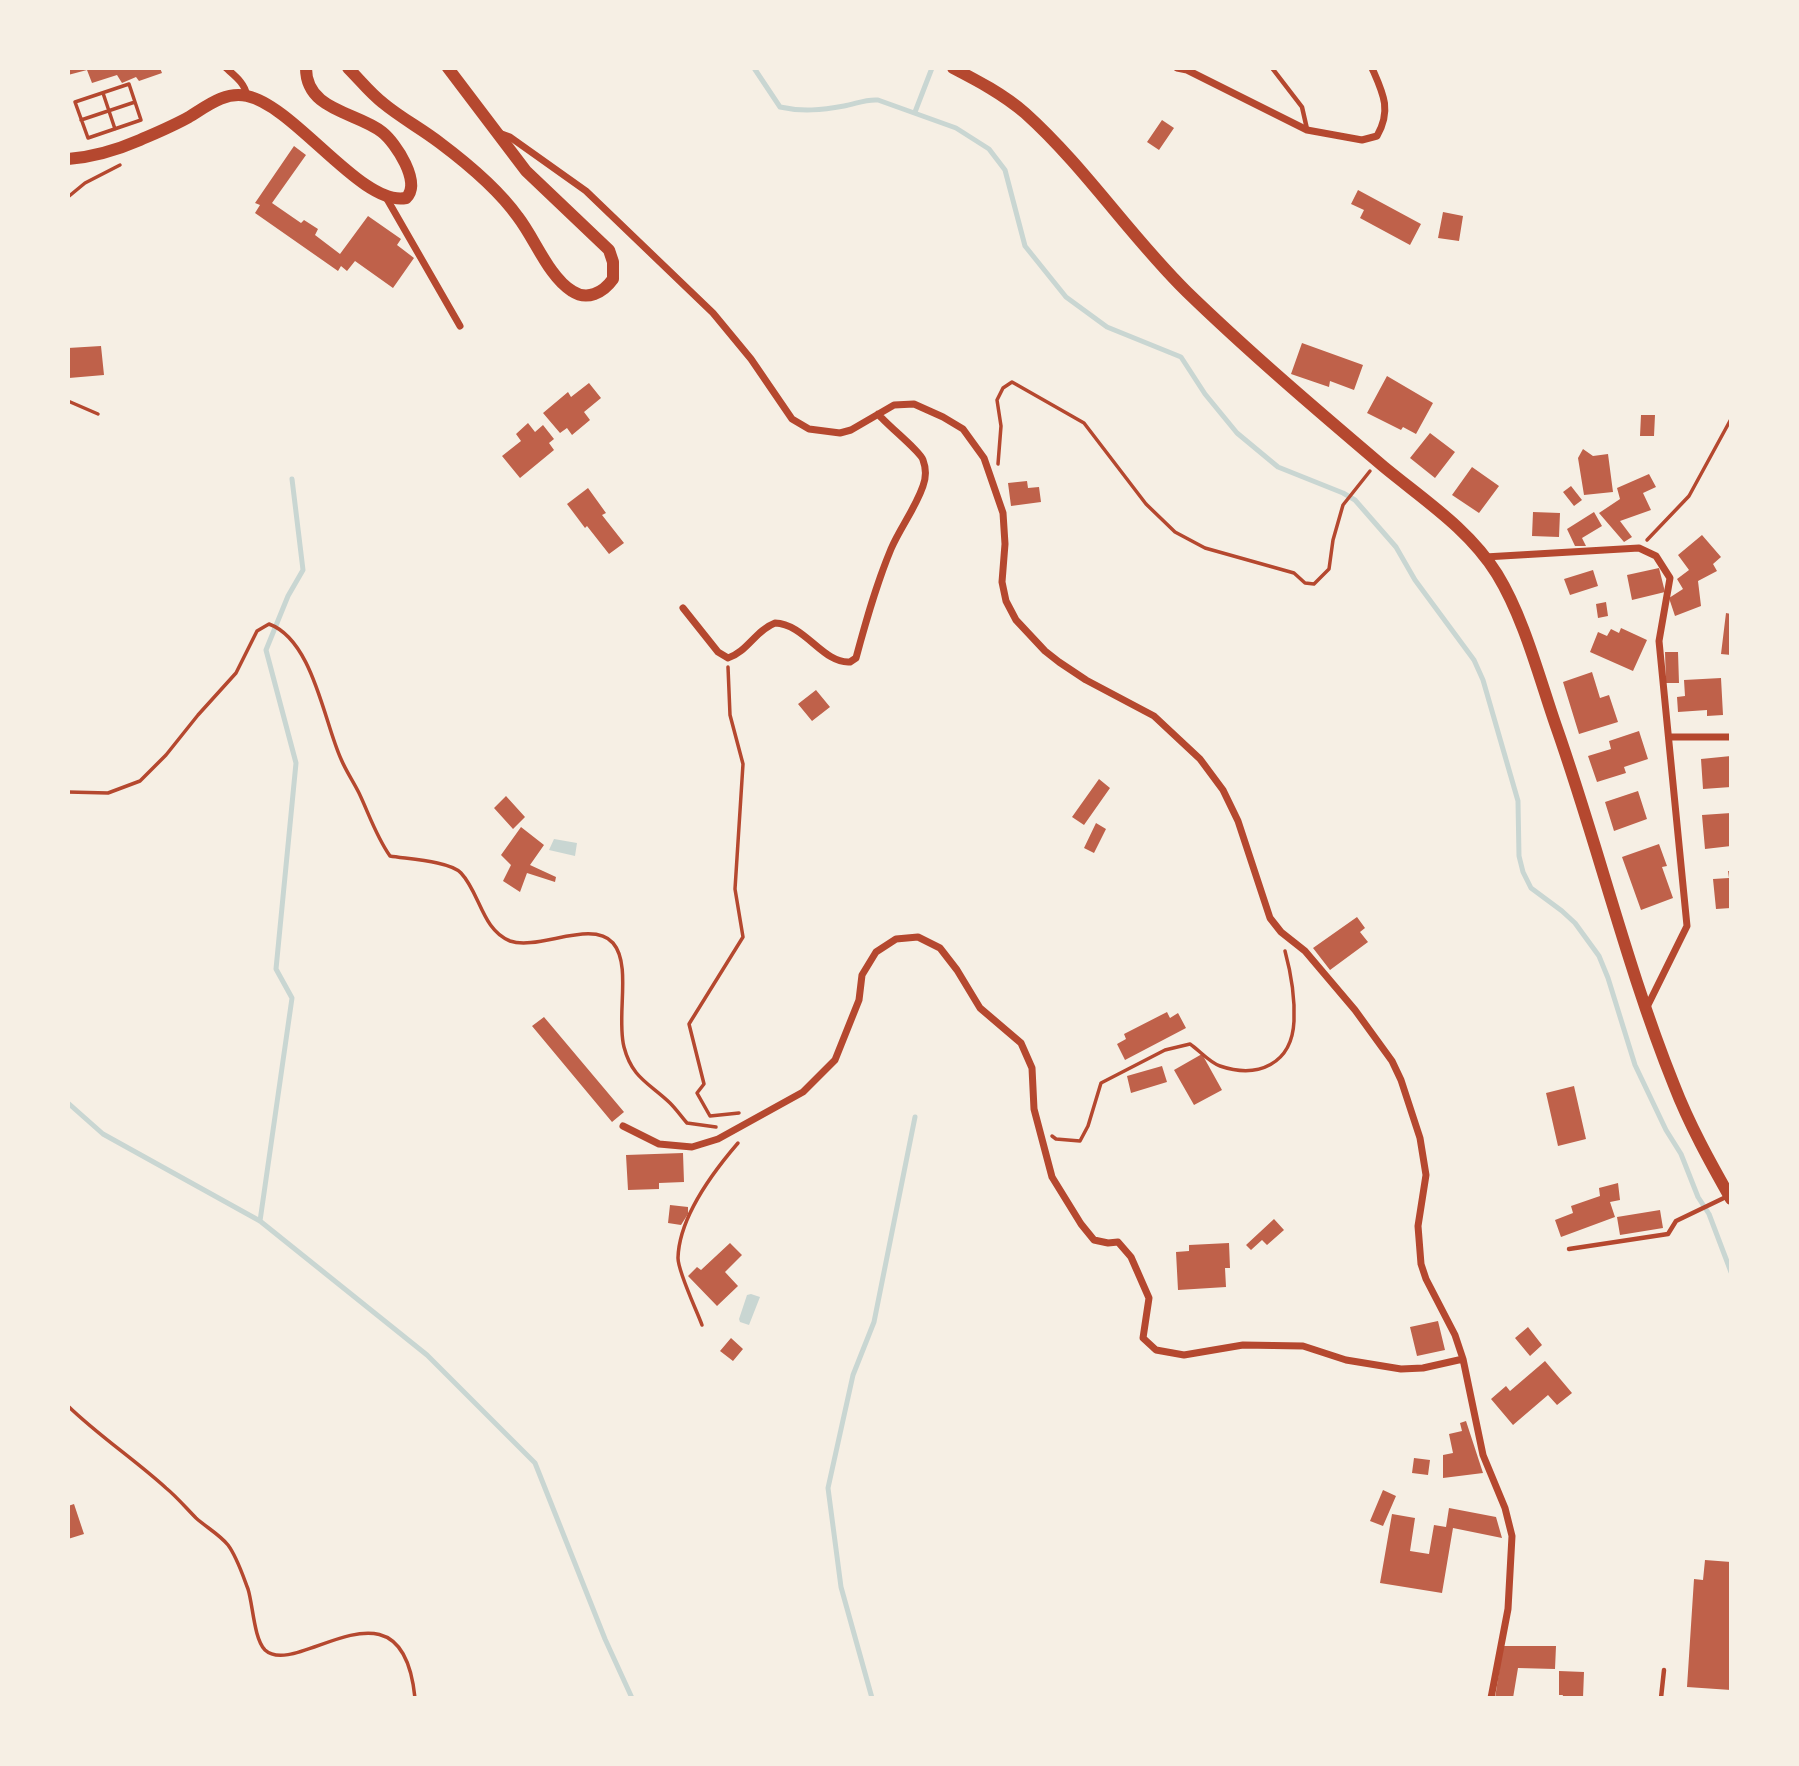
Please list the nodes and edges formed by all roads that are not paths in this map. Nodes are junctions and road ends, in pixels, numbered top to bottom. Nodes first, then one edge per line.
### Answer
1 (226, 68) edge
2 (306, 68) edge
3 (348, 68) edge
4 (448, 68) edge
5 (953, 68) edge
6 (1177, 68) edge
7 (1272, 68) edge
8 (1373, 68) edge
9 (247, 96) junction
10 (1307, 130) junction
11 (495, 131) junction
12 (68, 159) edge
13 (387, 199) junction
14 (460, 326) dead end
15 (878, 414) junction
16 (1485, 557) junction
17 (682, 608) dead end
18 (1669, 737) junction
19 (1731, 737) edge
20 (1647, 1008) junction
21 (623, 1126) dead end
22 (1730, 1198) edge
23 (1569, 1250) dead end
24 (1462, 1359) junction
25 (1664, 1670) dead end
26 (1491, 1698) edge
27 (1661, 1698) edge

1 - 9 street
2 - 13 street
3 - 11 street
4 - 11 street
5 - 16 street
6 - 10 street
7 - 10 lane
8 - 10 street
9 - 12 street
9 - 13 street
11 - 15 street
13 - 14 street
15 - 17 street
15 - 24 street
16 - 18 street
16 - 20 street
18 - 19 street
18 - 20 street
20 - 22 street
21 - 24 street
22 - 23 lane
24 - 26 street
25 - 27 lane

